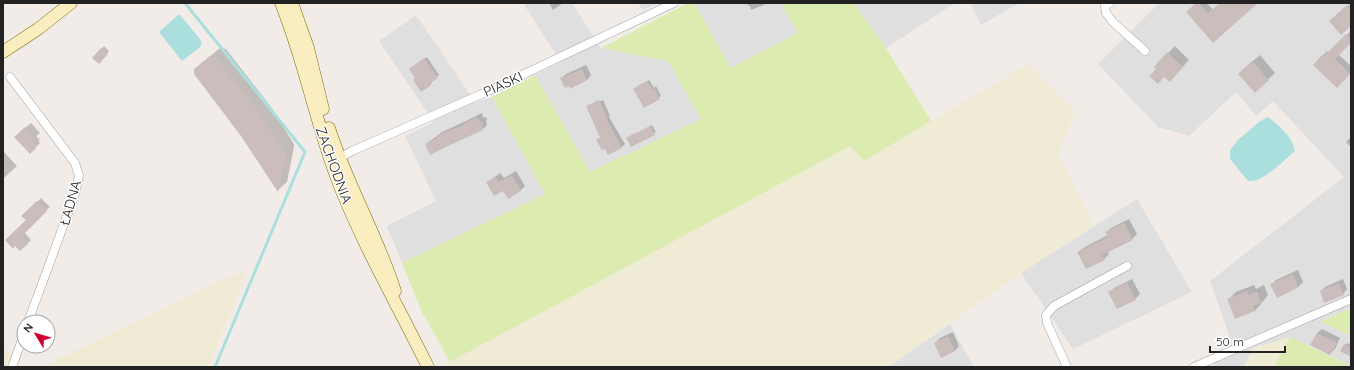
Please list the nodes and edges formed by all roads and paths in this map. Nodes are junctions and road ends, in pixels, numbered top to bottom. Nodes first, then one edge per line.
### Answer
1 (71, 3) edge
2 (281, 3) edge
3 (292, 3) edge
4 (674, 3) edge
5 (1110, 3) edge
6 (1145, 51) dead end
7 (3, 52) edge
8 (10, 77) dead end
9 (336, 160) junction
10 (1127, 266) dead end
11 (1351, 299) edge
12 (31, 314) edge
13 (17, 354) edge
14 (12, 367) edge
15 (428, 367) edge
16 (1067, 367) edge
17 (1194, 367) edge

1 - 7 main road
2 - 9 main road, ZACHODNIA
3 - 9 main road, ZACHODNIA
4 - 9 street, PIASKI
5 - 6 street
8 - 12 street, ŁADNA
9 - 15 main road, ZACHODNIA
10 - 16 street
11 - 17 street
13 - 14 street

